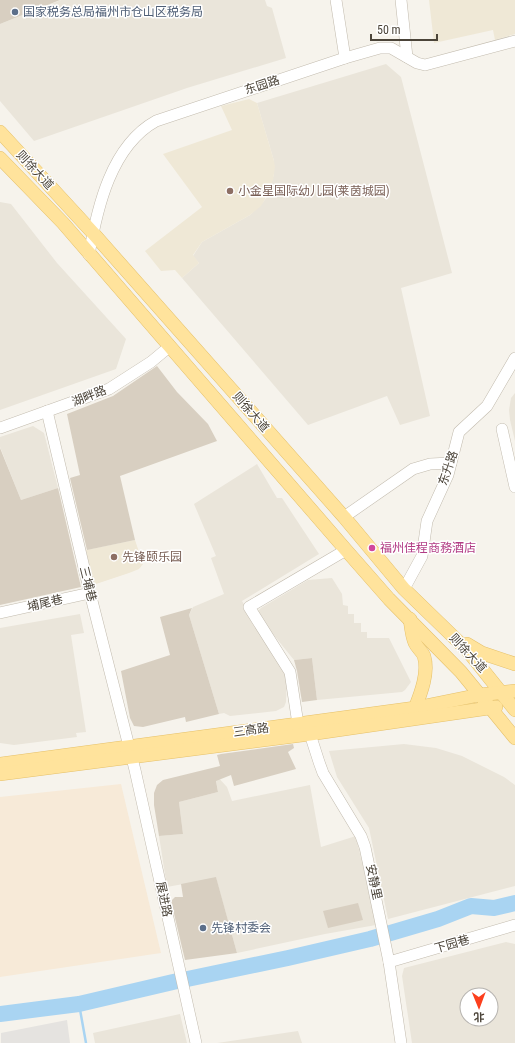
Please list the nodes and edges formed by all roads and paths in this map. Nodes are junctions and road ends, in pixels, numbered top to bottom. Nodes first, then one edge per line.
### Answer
1 (336, 0) edge
2 (401, 0) edge
3 (515, 41) edge
4 (407, 57) junction
5 (345, 58) junction
6 (0, 132) edge
7 (0, 158) edge
8 (5, 171) edge
9 (93, 233) junction
10 (89, 254) junction
11 (169, 347) junction
12 (515, 358) edge
13 (48, 411) junction
14 (0, 428) edge
15 (502, 429) dead end
16 (451, 463) junction
17 (515, 488) edge
18 (344, 517) junction
19 (346, 550) junction
20 (404, 589) junction
21 (90, 592) junction
22 (428, 612) junction
23 (0, 614) edge
24 (410, 619) junction
25 (515, 664) edge
26 (515, 691) edge
27 (502, 692) junction
28 (479, 695) junction
29 (514, 706) edge
30 (490, 707) junction
31 (415, 708) junction
32 (298, 724) junction
33 (310, 734) junction
34 (515, 738) edge
35 (130, 751) junction
36 (0, 764) edge
37 (0, 774) edge
38 (515, 925) edge
39 (389, 962) junction
40 (196, 1043) edge
41 (401, 1043) edge

1 - 5 street
2 - 4 street
3 - 4 street, 东园路
4 - 5 street, 东园路
5 - 9 street, 东园路
6 - 9 main road, 则徐大道
7 - 8 main road, 则徐大道
8 - 10 main road, 则徐大道
9 - 10 street, 东园路
9 - 18 main road, 则徐大道
10 - 11 main road, 则徐大道
11 - 13 street, 湖畔路
11 - 19 main road, 则徐大道
12 - 16 street, 东升路
13 - 14 street, 湖畔路
13 - 21 street, 三埔巷
15 - 17 street
16 - 18 street
16 - 20 street, 东升路
18 - 20 main road, 则徐大道
19 - 24 main road, 则徐大道
19 - 32 street
20 - 22 main road, 则徐大道
21 - 23 street, 埔尾巷
21 - 35 street, 三埔巷
22 - 25 main road
22 - 27 main road, 则徐大道
24 - 28 main road, 则徐大道
24 - 31 main road
26 - 27 main road, 三高路
27 - 28 main road, 三高路
27 - 29 main road, 则徐大道
28 - 30 main road, 则徐大道
28 - 31 main road, 三高路
29 - 30 main road, 三高路
30 - 33 main road, 三高路
30 - 34 main road, 则徐大道
31 - 32 main road, 三高路
32 - 35 main road, 三高路
33 - 35 main road, 三高路
33 - 39 street, 安静里
35 - 36 main road, 三高路
35 - 37 main road, 三高路
35 - 40 street, 展进路
38 - 39 street, 下园巷
39 - 41 street, 安静里

